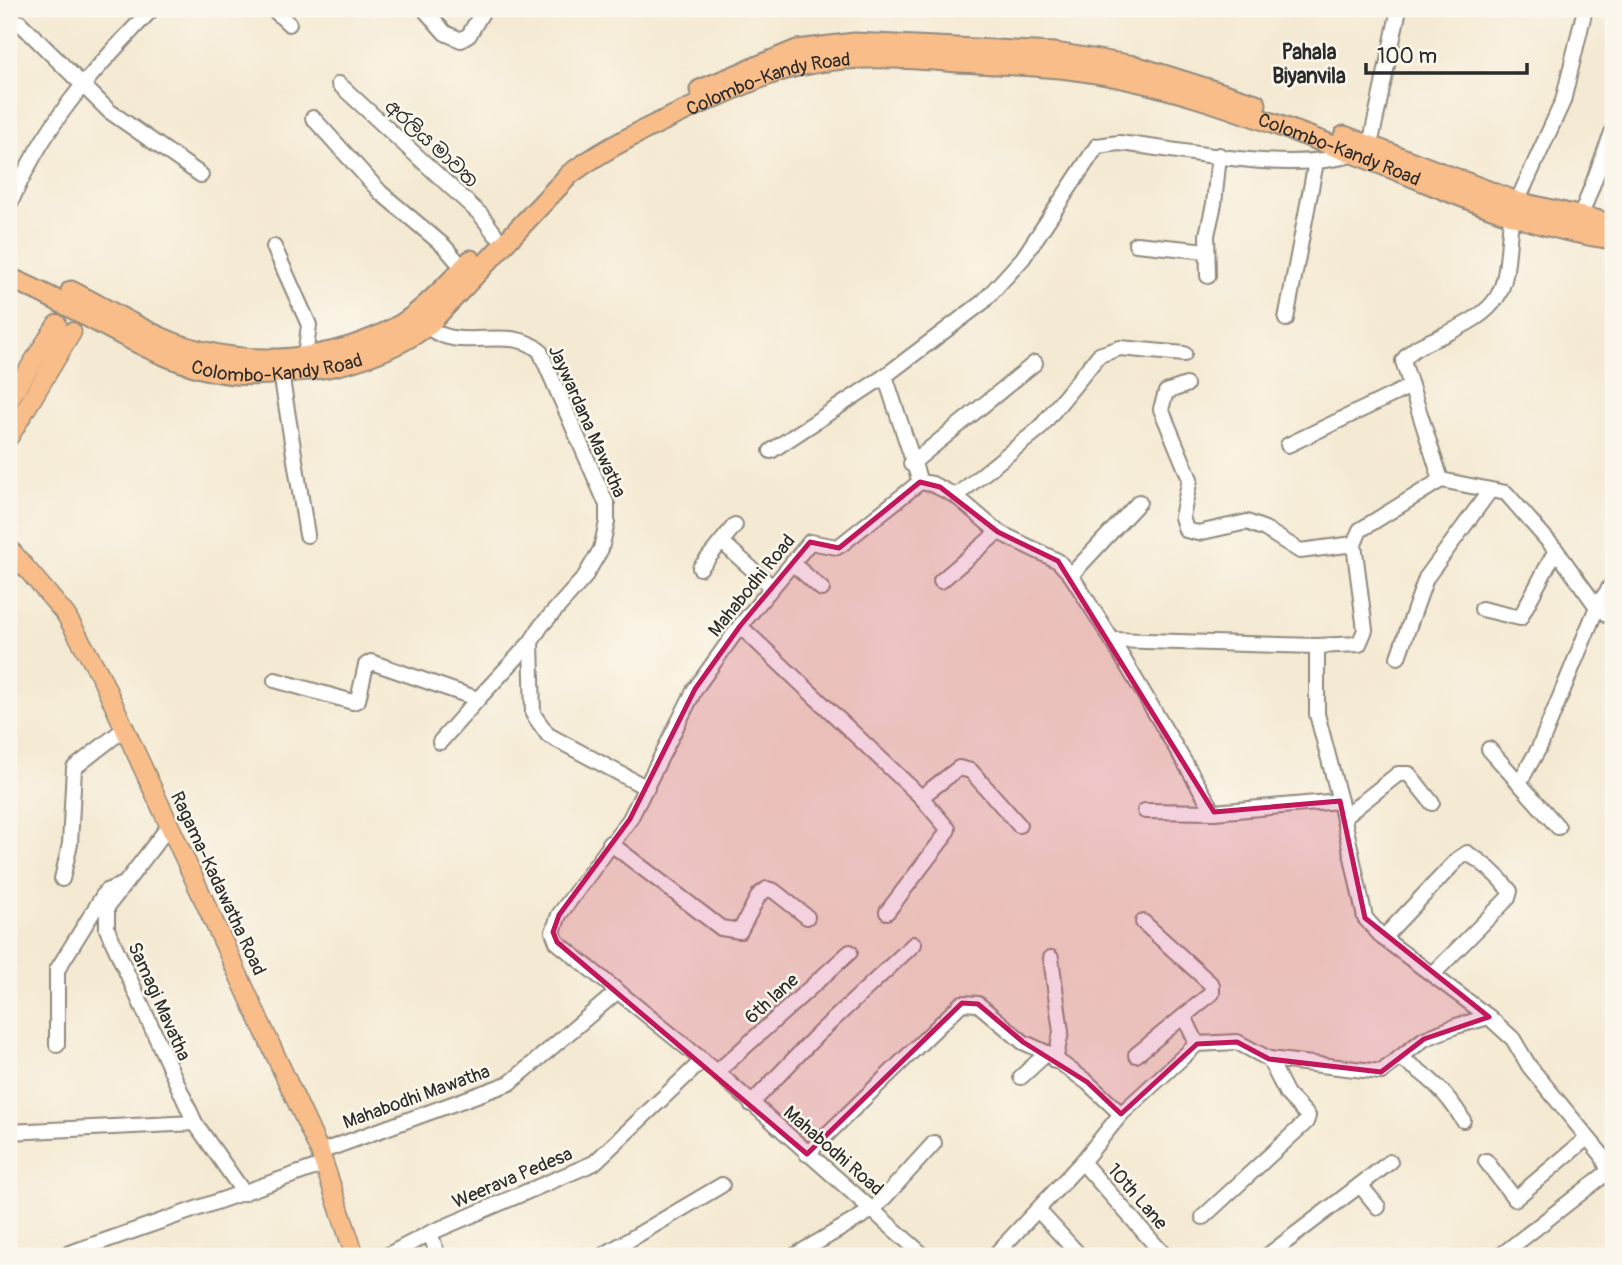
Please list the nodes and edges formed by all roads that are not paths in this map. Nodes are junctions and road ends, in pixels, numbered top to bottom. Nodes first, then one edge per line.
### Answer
1 (152, 9) edge
2 (273, 9) edge
3 (424, 9) edge
4 (484, 9) edge
5 (1399, 9) edge
6 (1585, 9) edge
7 (19, 22) dead end
8 (289, 24) dead end
9 (82, 82) junction
10 (339, 84) dead end
11 (313, 118) dead end
12 (1613, 130) edge
13 (1364, 153) junction
14 (1219, 155) junction
15 (1316, 163) junction
16 (201, 175) dead end
17 (9, 206) edge
18 (1514, 210) junction
19 (1580, 218) junction
20 (1613, 224) edge
21 (495, 234) junction
22 (1613, 239) edge
23 (1136, 244) dead end
24 (274, 247) dead end
25 (1207, 251) junction
26 (9, 265) edge
27 (463, 268) junction
28 (1208, 276) dead end
29 (9, 278) edge
30 (77, 301) junction
31 (1286, 319) dead end
32 (426, 326) junction
33 (64, 328) junction
34 (1184, 354) dead end
35 (305, 357) junction
36 (1035, 363) dead end
37 (281, 373) junction
38 (885, 376) junction
39 (1186, 385) dead end
40 (1411, 386) junction
41 (9, 400) edge
42 (9, 412) edge
43 (9, 422) edge
44 (9, 437) edge
45 (1288, 444) dead end
46 (771, 451) dead end
47 (911, 464) junction
48 (1441, 480) junction
49 (920, 482) junction
50 (1489, 492) junction
51 (956, 496) junction
52 (1139, 502) dead end
53 (735, 525) dead end
54 (998, 532) junction
55 (307, 535) dead end
56 (722, 541) junction
57 (1354, 544) junction
58 (9, 548) edge
59 (1556, 550) junction
60 (792, 563) junction
61 (700, 568) dead end
62 (1071, 575) junction
63 (942, 581) dead end
64 (1613, 582) edge
65 (772, 587) junction
66 (822, 589) dead end
67 (1597, 607) junction
68 (1482, 609) dead end
69 (1613, 619) edge
70 (740, 626) junction
71 (1112, 640) junction
72 (531, 642) junction
73 (1317, 646) junction
74 (1398, 657) dead end
75 (275, 680) dead end
76 (478, 699) junction
77 (124, 729) junction
78 (440, 741) dead end
79 (1489, 749) dead end
80 (1519, 783) junction
81 (647, 788) junction
82 (921, 797) junction
83 (1340, 801) junction
84 (1432, 803) dead end
85 (1145, 811) dead end
86 (1214, 812) junction
87 (1344, 817) junction
88 (1018, 825) dead end
89 (169, 827) junction
90 (1559, 827) dead end
91 (610, 843) junction
92 (62, 878) dead end
93 (122, 885) junction
94 (887, 912) dead end
95 (807, 917) dead end
96 (1143, 922) dead end
97 (1383, 937) junction
98 (914, 944) dead end
99 (850, 952) dead end
100 (1051, 958) dead end
101 (1434, 973) junction
102 (618, 991) junction
103 (1184, 1016) junction
104 (1489, 1017) junction
105 (1197, 1044) junction
106 (57, 1045) dead end
107 (1136, 1055) dead end
108 (1051, 1057) junction
109 (1269, 1059) junction
110 (1401, 1059) junction
111 (703, 1060) junction
112 (717, 1072) junction
113 (1021, 1077) dead end
114 (751, 1104) junction
115 (1121, 1114) junction
116 (1463, 1120) dead end
117 (195, 1124) junction
118 (9, 1132) edge
119 (1587, 1138) junction
120 (934, 1143) dead end
121 (807, 1154) junction
122 (323, 1158) junction
123 (1082, 1161) junction
124 (1486, 1161) dead end
125 (1390, 1162) dead end
126 (1611, 1177) edge
127 (722, 1185) dead end
128 (1360, 1185) junction
129 (244, 1193) junction
130 (1378, 1207) dead end
131 (874, 1209) junction
132 (1038, 1210) junction
133 (1203, 1217) dead end
134 (430, 1233) junction
135 (61, 1256) edge
136 (355, 1256) edge
137 (386, 1256) edge
138 (438, 1256) edge
139 (602, 1256) edge
140 (794, 1256) edge
141 (924, 1256) edge
142 (994, 1256) edge
143 (1080, 1256) edge
144 (1165, 1256) edge
145 (1267, 1256) edge
146 (1500, 1256) edge

1 - 9 street
2 - 8 street
3 - 4 street
5 - 13 street
6 - 18 street
7 - 9 street
9 - 16 street
9 - 17 street
10 - 21 street, අරලිය මාවත
11 - 27 street
12 - 19 street
13 - 15 street
13 - 18 highway, Colombo-Kandy Road
13 - 21 highway, Colombo-Kandy Road
13 - 32 highway, Colombo-Kandy Road
14 - 15 street
14 - 25 street
14 - 38 street
15 - 31 street
18 - 19 highway, Colombo-Kandy Road
18 - 22 highway, Colombo-Kandy Road
18 - 40 street
19 - 20 highway, Colombo-Kandy Road
21 - 27 highway, Colombo-Kandy Road
23 - 25 street
24 - 35 street
25 - 28 street
26 - 30 highway, Colombo-Kandy Road
27 - 35 highway, Colombo-Kandy Road
29 - 30 highway, Colombo-Kandy Road
30 - 33 street
30 - 35 highway, Colombo-Kandy Road
30 - 37 highway, Colombo-Kandy Road
32 - 37 highway, Colombo-Kandy Road
32 - 72 street, Jaywardana Mawatha
33 - 41 main road
33 - 42 street
33 - 43 street
33 - 44 main road
34 - 51 street
36 - 47 street
37 - 55 street
38 - 46 street
38 - 47 street
39 - 57 street
40 - 45 street
40 - 48 street
47 - 49 street
48 - 50 street
48 - 57 street
49 - 51 street
49 - 60 street, Mahabodhi Road
50 - 59 street
50 - 74 street
51 - 54 street
52 - 62 street
53 - 56 street
54 - 62 street
54 - 63 street
56 - 61 street
56 - 65 street
57 - 73 street
58 - 77 main road, Ragama-Kadawatha Road
59 - 67 street
59 - 68 street
60 - 65 street, Mahabodhi Road
60 - 66 street
62 - 71 street
64 - 67 street
65 - 70 street, Mahabodhi Road
67 - 69 street
67 - 80 street
70 - 81 street, Mahabodhi Road
70 - 82 street
71 - 73 street
71 - 86 street
72 - 76 street, Jaywardana Mawatha
72 - 81 street
73 - 83 street
75 - 76 street
76 - 78 street, Jaywardana Mawatha
77 - 89 main road, Ragama-Kadawatha Road
77 - 92 street
79 - 80 street
80 - 90 street
81 - 91 street, Mahabodhi Road
82 - 88 street
82 - 94 street
83 - 86 street
83 - 87 street
84 - 87 street
85 - 86 street
87 - 97 street
89 - 93 street, Samagi Mavatha
89 - 122 main road, Ragama-Kadawatha Road
91 - 95 street
91 - 102 street, Mahabodhi Road
93 - 106 street
93 - 117 street, Samagi Mavatha
96 - 103 street
97 - 101 street
97 - 101 street
98 - 114 street
99 - 112 street, 6th lane
100 - 108 street
101 - 104 street
102 - 111 street, Mahabodhi Road
102 - 122 street, Mahabodhi Mawatha
103 - 105 street
103 - 107 street
104 - 110 street
104 - 119 street
105 - 109 street
105 - 115 street
108 - 113 street
108 - 115 street
108 - 121 street
109 - 110 street
109 - 133 street
110 - 116 street
111 - 112 street, Mahabodhi Road
111 - 134 street, Weerava Pedesa
112 - 114 street, Mahabodhi Road
114 - 121 street, Mahabodhi Road
115 - 123 street
117 - 118 street
117 - 129 street, Samagi Mavatha
119 - 124 street
119 - 126 street
120 - 131 street
121 - 131 street, Mahabodhi Road
122 - 129 street, Mahabodhi Mawatha
122 - 136 main road, Ragama-Kadawatha Road
123 - 132 street
123 - 144 street, 10th Lane
125 - 128 street
126 - 146 street
127 - 139 street
128 - 130 street
128 - 145 street
129 - 135 street, Mahabodhi Mawatha
131 - 140 street
131 - 141 street, Mahabodhi Road
132 - 142 street
132 - 143 street
134 - 137 street, Weerava Pedesa
134 - 138 street

